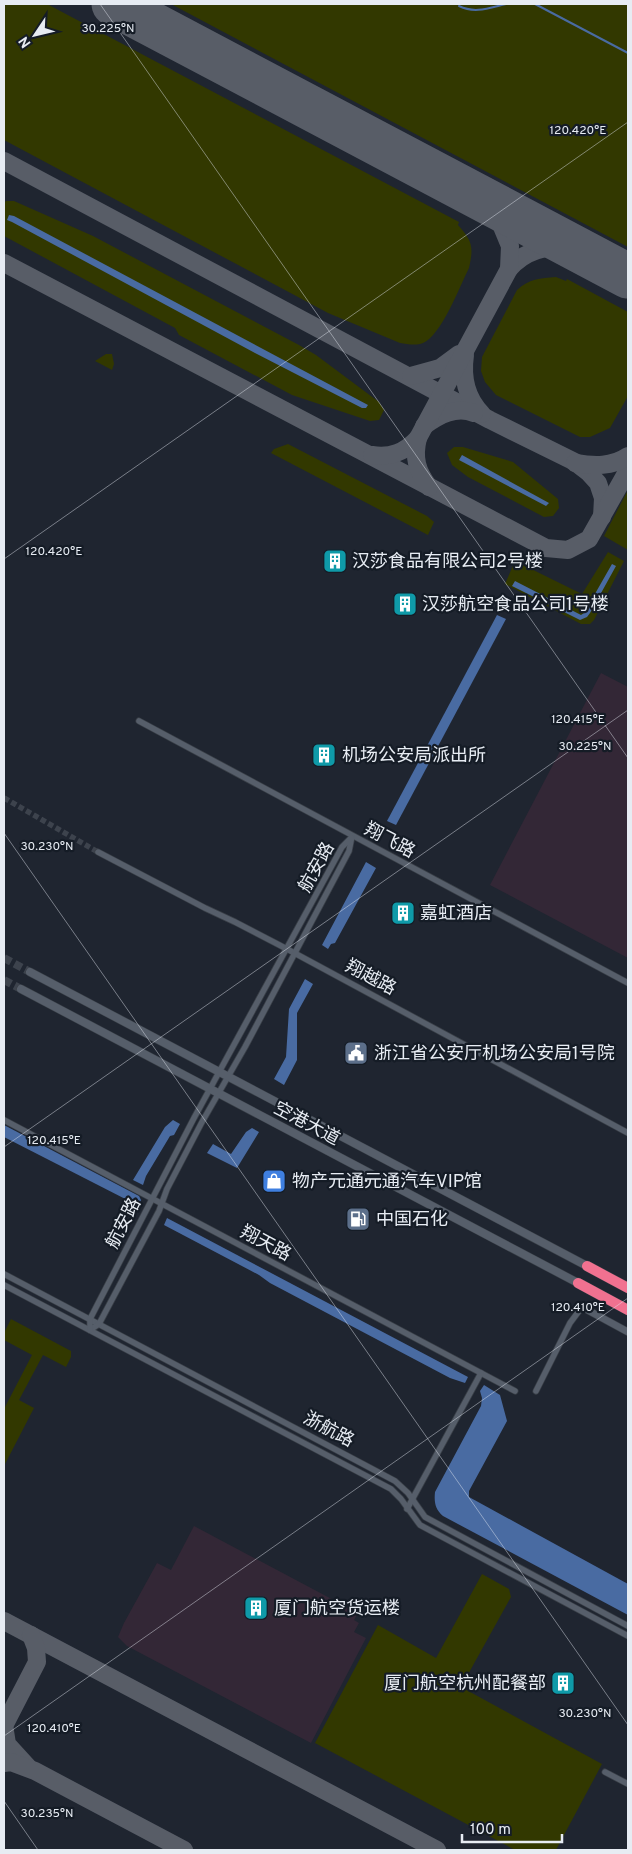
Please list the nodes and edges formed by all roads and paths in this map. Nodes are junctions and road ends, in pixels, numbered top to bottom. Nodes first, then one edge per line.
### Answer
1 (139, 721) dead end
2 (352, 836) junction
3 (98, 852) tunnel mouth
4 (288, 949) junction
5 (295, 953) junction
6 (30, 972) tunnel mouth
7 (628, 983) edge
8 (21, 989) tunnel mouth
9 (220, 1072) junction
10 (228, 1076) junction
11 (211, 1089) junction
12 (219, 1093) junction
13 (4, 1120) edge
14 (628, 1133) edge
15 (152, 1199) junction
16 (162, 1204) junction
17 (587, 1266) joint
18 (4, 1274) edge
19 (578, 1283) joint
20 (4, 1285) edge
21 (628, 1288) edge
22 (582, 1307) joint
23 (628, 1310) edge
24 (90, 1319) junction
25 (99, 1324) junction
26 (90, 1330) junction
27 (628, 1332) edge
28 (481, 1373) junction
29 (514, 1391) dead end
30 (536, 1391) dead end
31 (412, 1499) junction
32 (407, 1509) junction
33 (628, 1626) edge
34 (628, 1636) edge
35 (605, 1772) dead end
36 (628, 1784) edge

1 - 2 street, 翔飞路
2 - 4 street, 航安路
2 - 5 street, 航安路
2 - 7 street, 翔飞路
3 - 4 street, 翔越路
4 - 5 street, 翔越路
4 - 9 street, 航安路
5 - 10 street, 航安路
5 - 14 street, 翔越路
6 - 9 main road, 空港大道
8 - 11 main road, 空港大道
9 - 10 main road, 空港大道
9 - 11 street, 航安路
10 - 12 street, 航安路
10 - 17 main road, 空港大道
11 - 12 main road, 空港大道
11 - 15 street, 航安路
12 - 16 street, 航安路
12 - 19 main road, 空港大道
13 - 15 street, 翔天路
15 - 16 street, 翔天路
15 - 24 street, 航安路
16 - 25 street, 航安路
16 - 28 street, 翔天路
17 - 21 highway
18 - 24 street, 浙航路
19 - 23 highway
20 - 26 street, 浙航路
22 - 27 street
22 - 30 street
24 - 25 street, 浙航路
24 - 26 street, 航安路
25 - 26 street, 航安路
25 - 31 street, 浙航路
26 - 32 street, 浙航路
28 - 29 street, 翔天路
28 - 31 street
31 - 32 street
31 - 33 street, 浙航路
32 - 34 street, 浙航路
35 - 36 street

